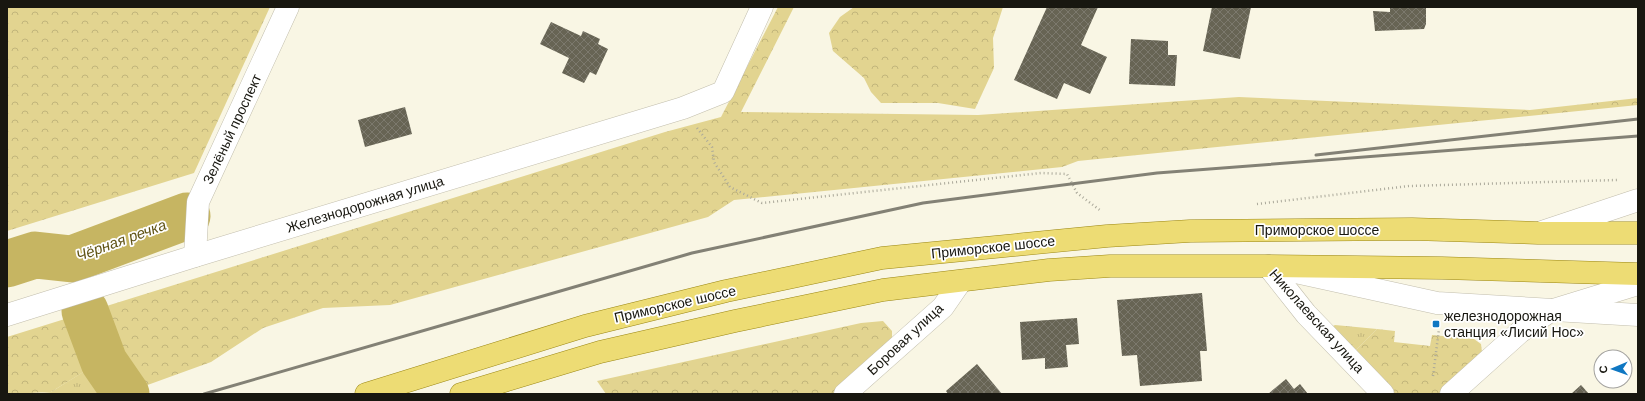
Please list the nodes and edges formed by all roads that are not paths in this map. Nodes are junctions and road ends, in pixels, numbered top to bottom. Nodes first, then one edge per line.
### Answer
1 (288, 7) edge
2 (762, 7) edge
3 (1638, 200) edge
4 (1538, 233) junction
5 (1638, 233) edge
6 (195, 256) junction
7 (1268, 266) junction
8 (1638, 274) edge
9 (961, 281) junction
10 (1638, 284) edge
11 (1550, 311) junction
12 (7, 315) edge
13 (1638, 315) edge
14 (366, 394) edge
15 (461, 394) edge
16 (845, 394) edge
17 (1383, 394) edge
18 (1451, 394) edge

1 - 6 street, Зелёный проспект
2 - 6 street, Железнодорожная улица
3 - 4 street
4 - 5 main road, Приморское шоссе
4 - 14 main road, Приморское шоссе
6 - 12 street, Железнодорожная улица
7 - 8 main road, Приморское шоссе
7 - 9 main road, Приморское шоссе
7 - 11 street
7 - 17 street, Николаевская улица
9 - 15 main road, Приморское шоссе
9 - 16 street, Боровая улица
10 - 11 street
11 - 13 street
11 - 18 street

